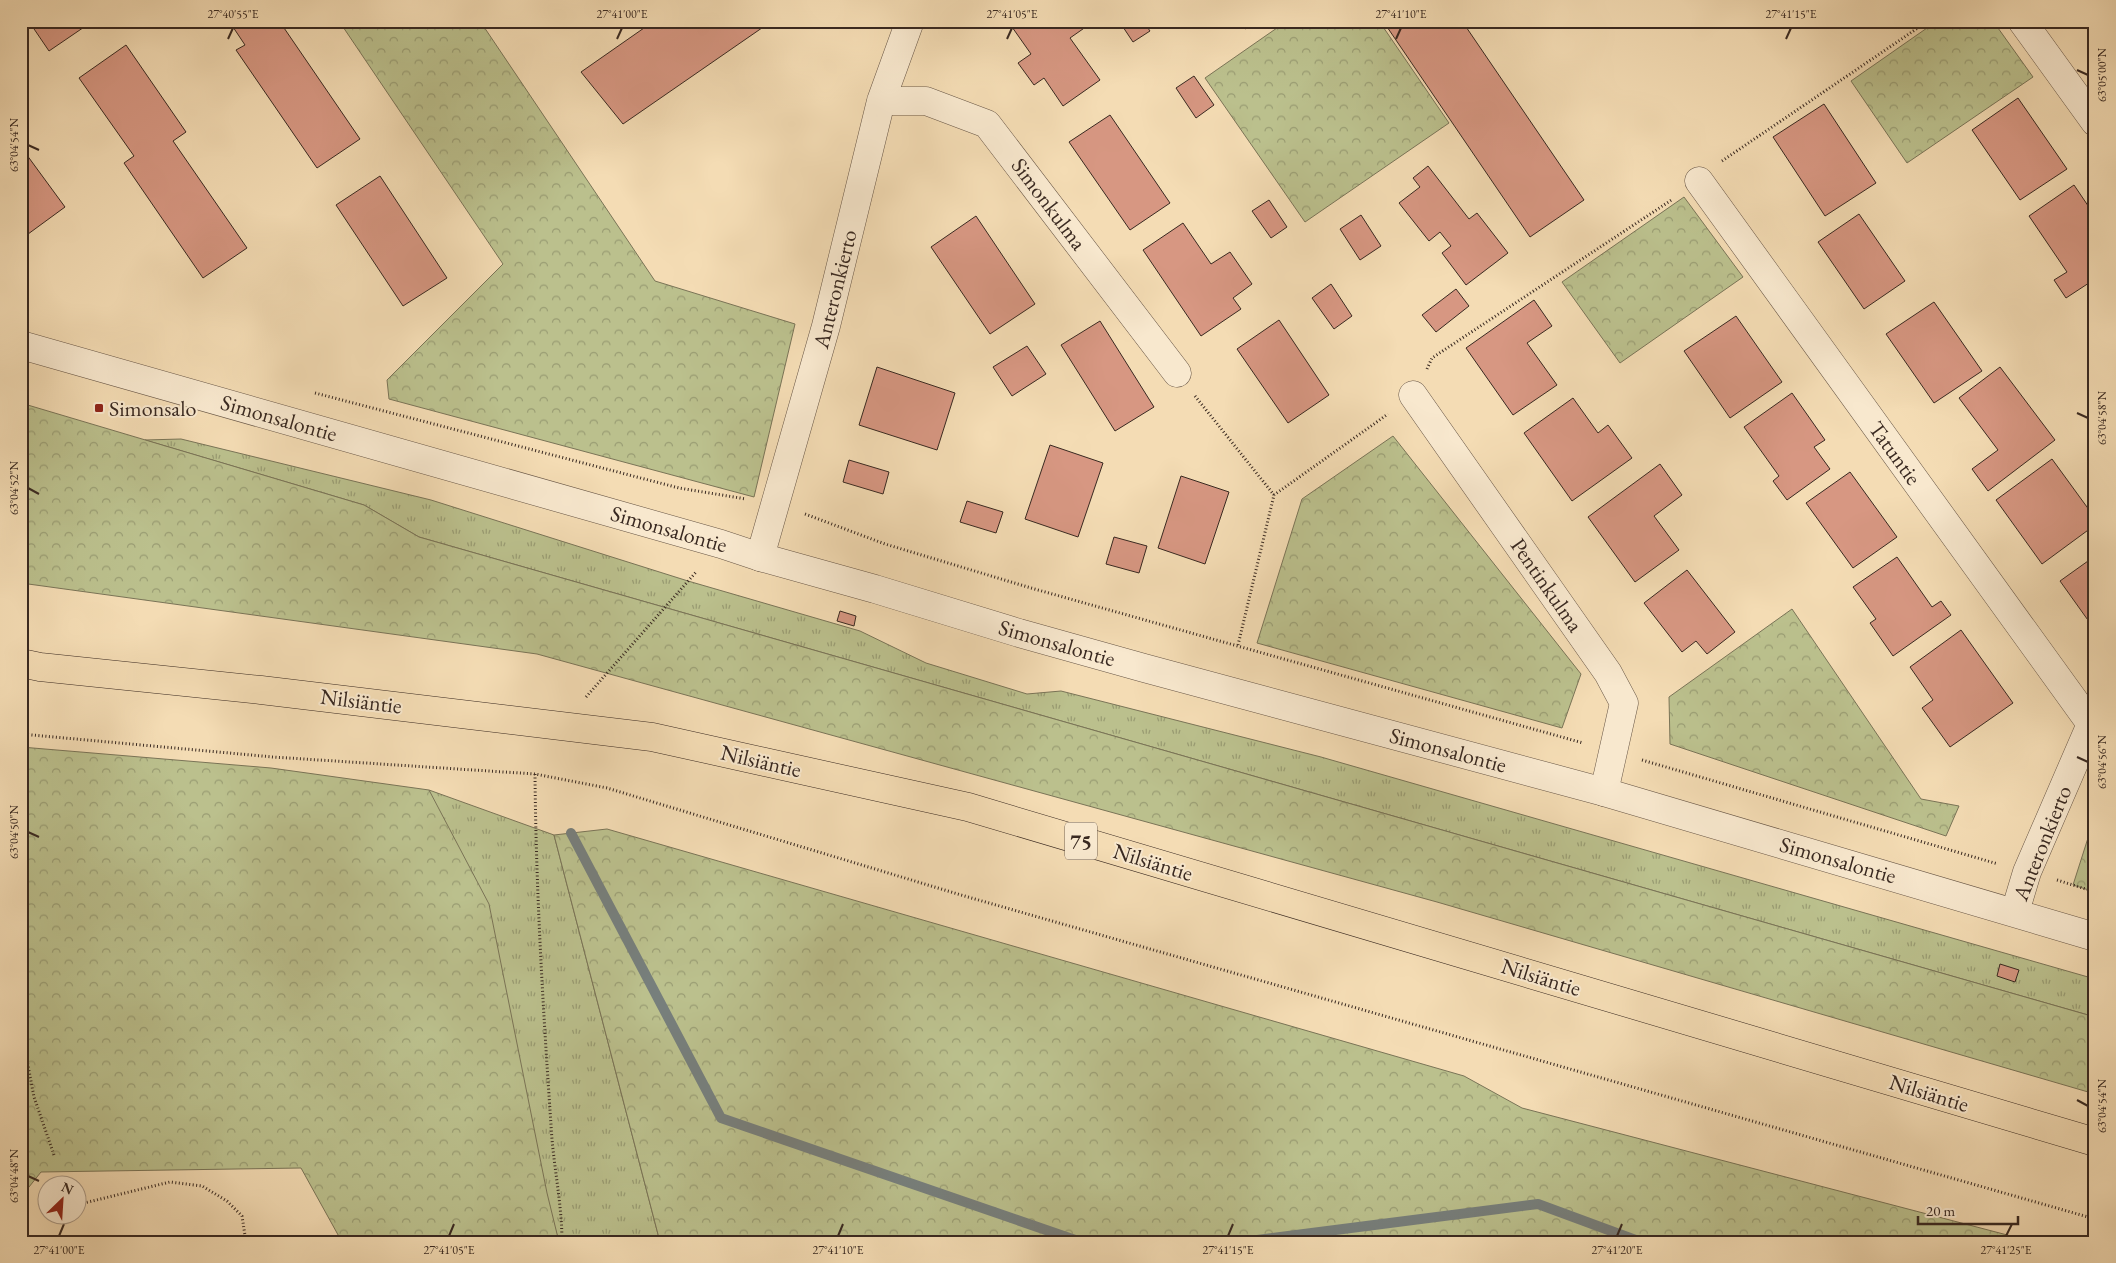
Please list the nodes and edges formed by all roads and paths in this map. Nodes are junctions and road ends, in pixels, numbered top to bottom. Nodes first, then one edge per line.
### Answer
1 (910, 21) edge
2 (1928, 21) edge
3 (2022, 21) edge
4 (881, 101) junction
5 (2095, 122) edge
6 (1700, 181) junction
7 (21, 345) edge
8 (1177, 373) joint
9 (313, 393) dead end
10 (1413, 395) junction
11 (1274, 495) junction
12 (776, 503) junction
13 (721, 544) junction
14 (760, 557) junction
15 (1238, 645) junction
16 (28, 666) edge
17 (2093, 723) edge
18 (561, 725) junction
19 (21, 734) edge
20 (1613, 752) junction
21 (535, 774) junction
22 (1604, 792) junction
23 (2026, 872) junction
24 (2095, 892) edge
25 (2014, 912) junction
26 (2095, 937) edge
27 (21, 1029) edge
28 (2095, 1142) edge
29 (54, 1155) dead end
30 (88, 1202) edge
31 (2095, 1219) edge
32 (246, 1242) edge
33 (562, 1242) edge

1 - 4 street, Anteronkierto
2 - 6 path
3 - 5 street
4 - 8 street, Simonkulma
4 - 12 street, Anteronkierto
6 - 10 path
6 - 17 street, Tatuntie
7 - 13 street, Simonsalontie
8 - 11 path
9 - 12 path
10 - 11 path
10 - 20 street, Pentinkulma
11 - 15 path
12 - 14 street, Anteronkierto
12 - 15 path
13 - 14 street, Simonsalontie
13 - 18 path
14 - 22 street, Simonsalontie
15 - 20 path
16 - 18 main road, Nilsiäntie / 75
17 - 23 street, Anteronkierto
18 - 28 main road, Nilsiäntie / 75
19 - 21 path
20 - 22 street, Pentinkulma
20 - 23 path
21 - 31 path
21 - 33 path
22 - 25 street, Simonsalontie
23 - 24 path
23 - 25 street, Anteronkierto
25 - 26 street, Simonsalontie
27 - 29 path
30 - 32 path

